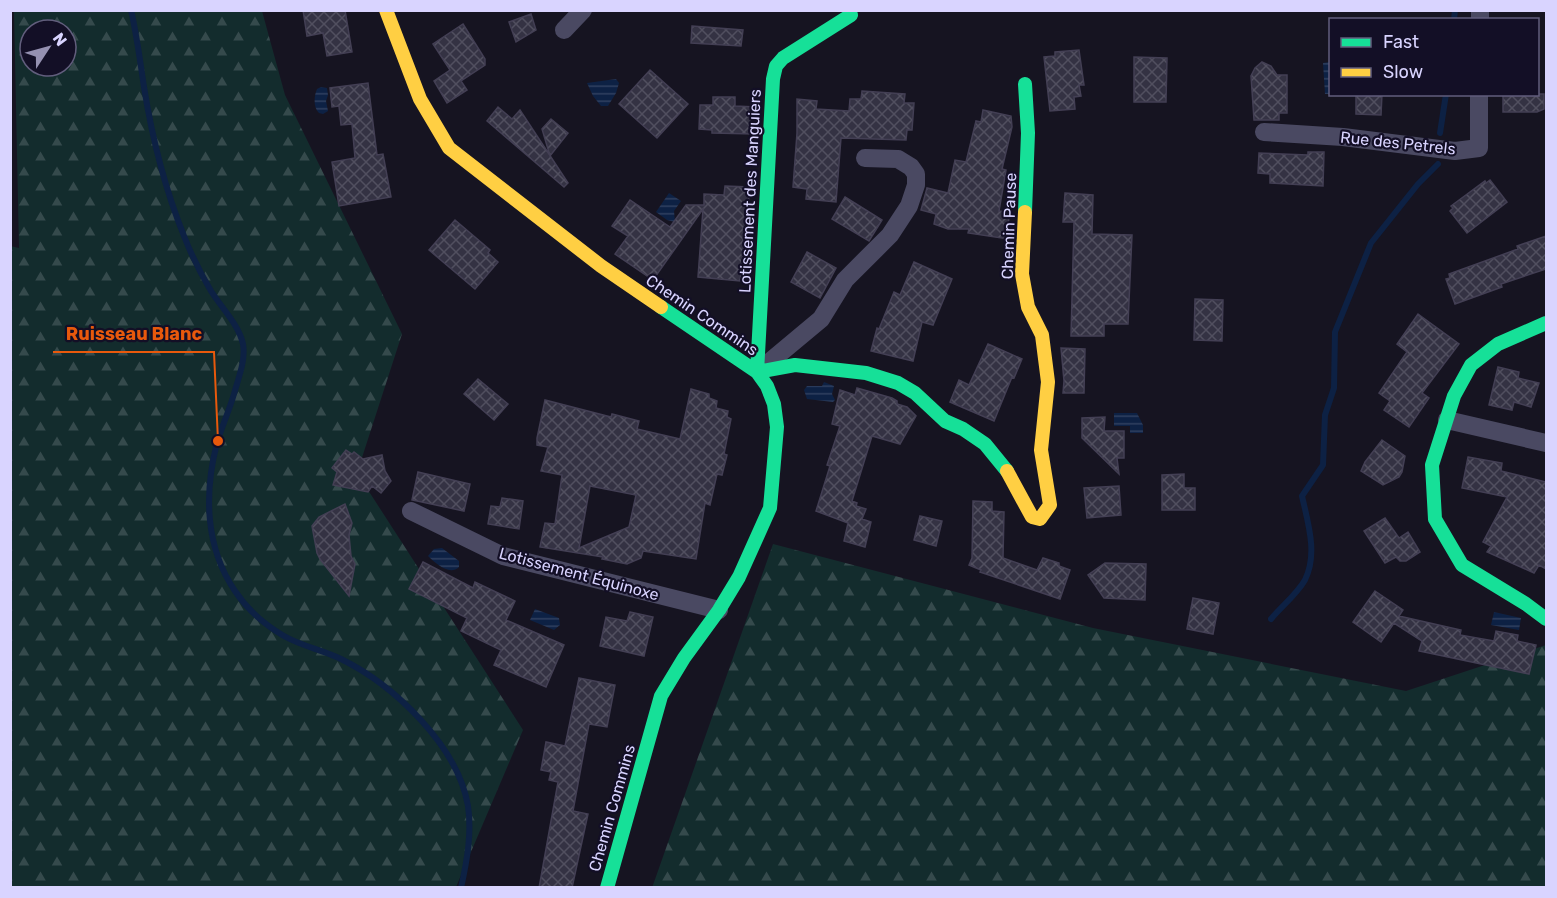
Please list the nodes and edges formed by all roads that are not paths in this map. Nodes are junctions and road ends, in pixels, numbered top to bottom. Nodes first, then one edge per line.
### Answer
1 (386, 10) edge
2 (583, 10) edge
3 (851, 15) dead end
4 (564, 30) dead end
5 (1025, 84) dead end
6 (1479, 96) edge
7 (1264, 132) dead end
8 (864, 158) dead end
9 (1546, 323) edge
10 (757, 372) junction
11 (1447, 420) junction
12 (1546, 443) edge
13 (411, 511) dead end
14 (719, 610) junction
15 (1546, 619) edge
16 (608, 888) edge

1 - 10 street, Chemin Commins
2 - 4 street
3 - 10 street, Lotissement des Manguiers
5 - 10 street, Chemin Pause
6 - 7 street, Rue des Petrels
8 - 10 street
9 - 11 street
10 - 14 street, Chemin Commins
11 - 12 street
11 - 15 street
13 - 14 street, Lotissement Équinoxe
14 - 16 street, Chemin Commins

